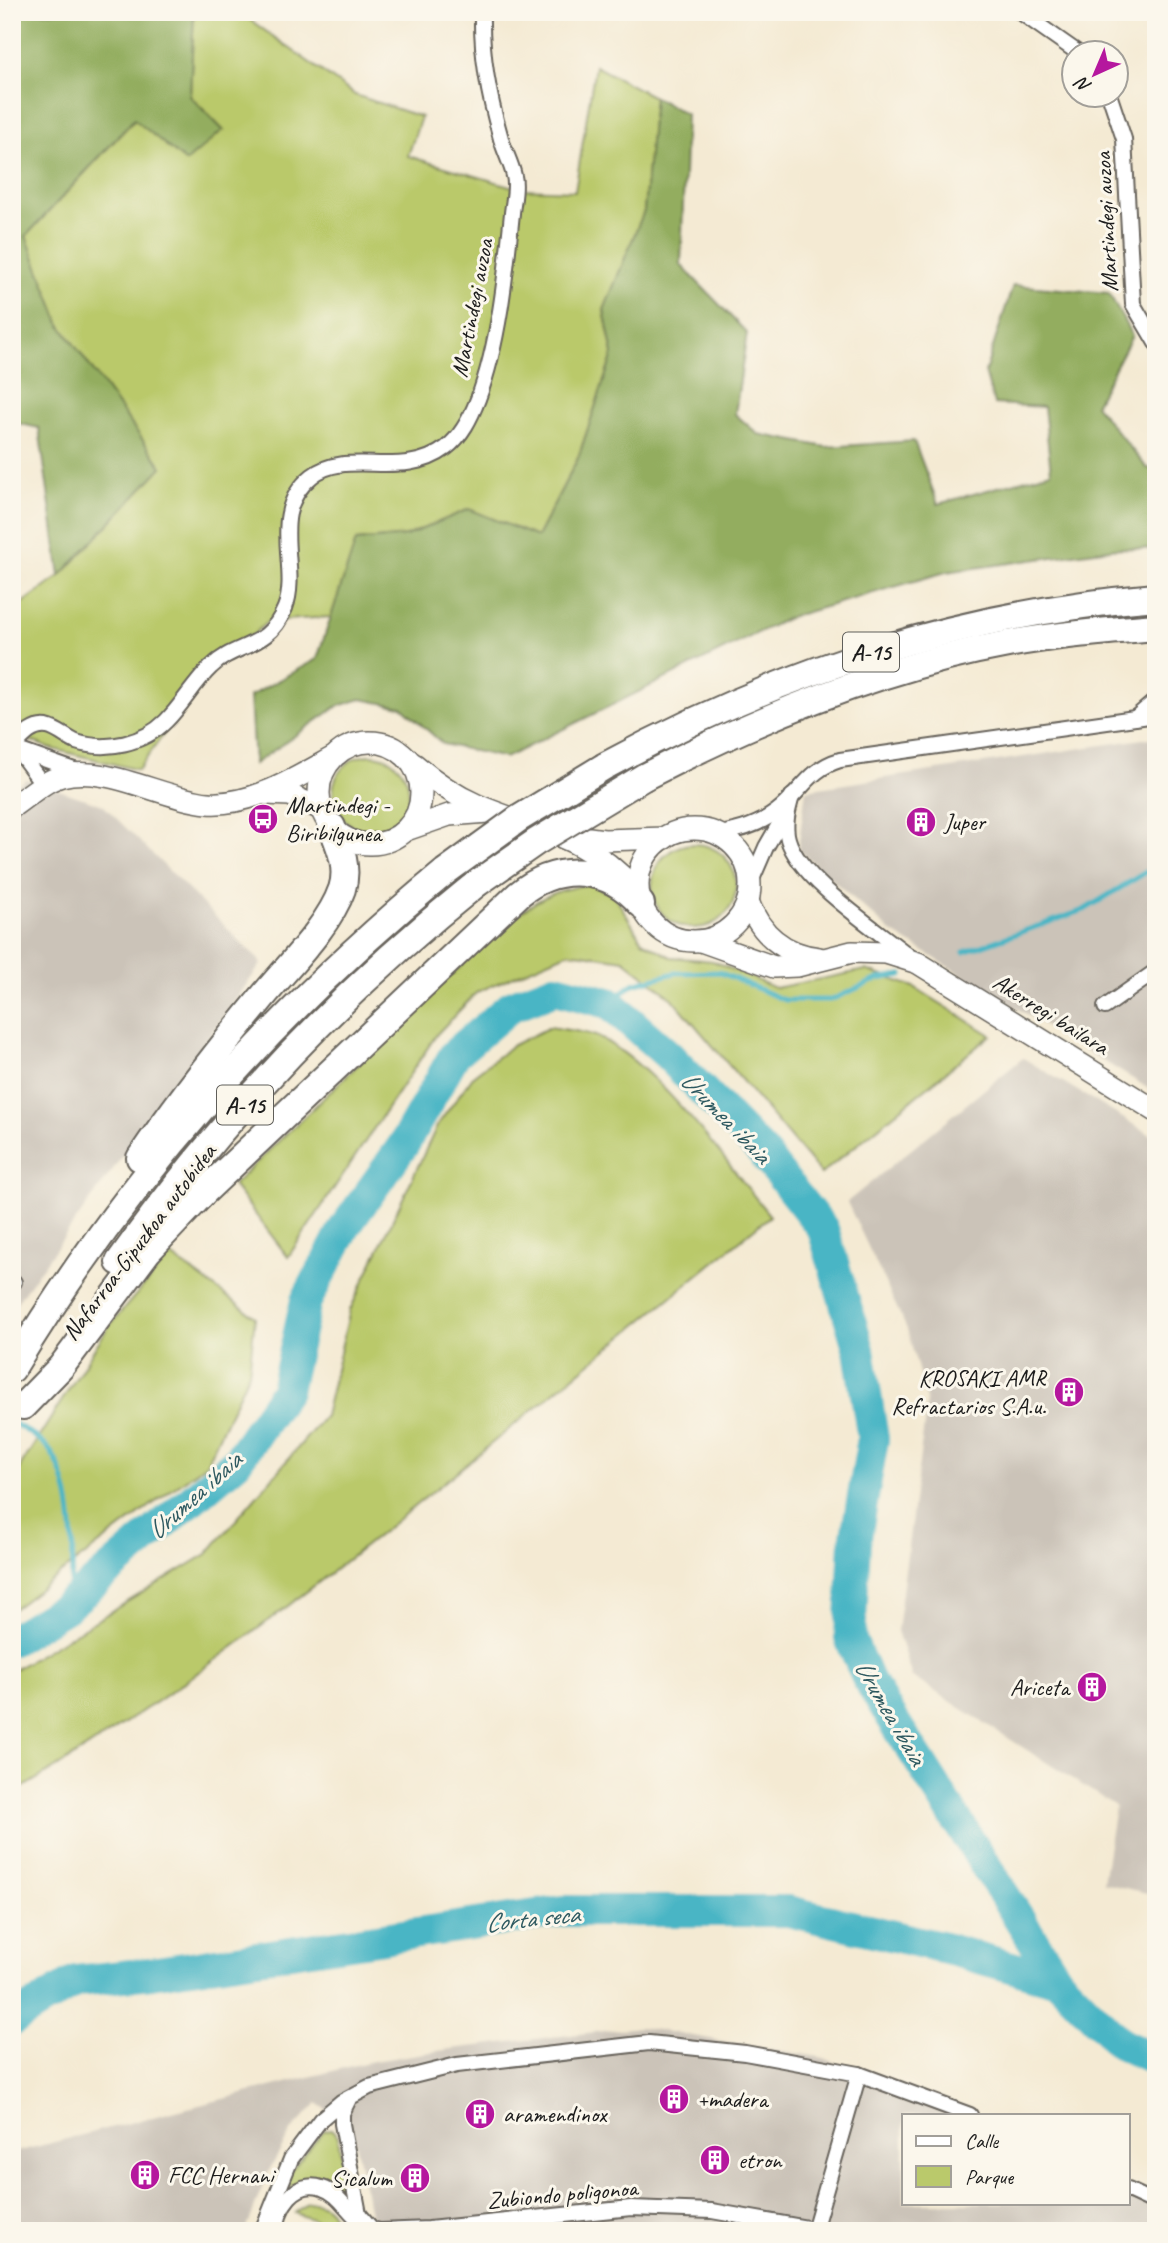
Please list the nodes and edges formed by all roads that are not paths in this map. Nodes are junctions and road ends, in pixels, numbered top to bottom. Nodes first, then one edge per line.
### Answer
1 (482, 12) edge
2 (1020, 12) edge
3 (1060, 40) edge
4 (1114, 108) edge
5 (1156, 343) edge
6 (1156, 597) edge
7 (1156, 627) edge
8 (1156, 700) edge
9 (1156, 715) edge
10 (1135, 718) junction
11 (14, 749) edge
12 (332, 758) junction
13 (412, 763) junction
14 (85, 774) junction
15 (40, 782) junction
16 (256, 795) junction
17 (793, 795) junction
18 (12, 807) edge
19 (788, 810) junction
20 (495, 812) junction
21 (327, 818) junction
22 (406, 830) junction
23 (562, 834) junction
24 (717, 834) junction
25 (664, 838) junction
26 (749, 892) junction
27 (640, 899) junction
28 (701, 941) junction
29 (819, 958) junction
30 (918, 963) junction
31 (1156, 971) edge
32 (1105, 1007) dead end
33 (1156, 1111) edge
34 (65, 1290) junction
35 (19, 1358) edge
36 (57, 1364) junction
37 (18, 1415) edge
38 (859, 2074) junction
39 (352, 2095) junction
40 (967, 2114) edge
41 (1130, 2191) edge
42 (1156, 2203) edge
43 (372, 2229) junction
44 (820, 2229) edge
45 (262, 2231) edge
46 (277, 2231) edge

1 - 11 street, Martindegi auzoa
2 - 3 street
4 - 5 street, Martindegi auzoa
6 - 34 highway, Nafarroa-Gipuzkoa autobidea / A-15, bridge
7 - 36 highway, Nafarroa-Gipuzkoa autobidea / A-15, bridge
8 - 10 street
9 - 10 street
10 - 17 street
11 - 14 street
11 - 15 street
12 - 13 main road
12 - 16 main road
12 - 21 main road
13 - 20 main road
13 - 22 main road
14 - 15 main road
14 - 16 main road
15 - 18 main road
16 - 21 main road
17 - 19 street
17 - 24 street
19 - 26 street
19 - 30 street
20 - 22 main road
20 - 23 main road
21 - 22 main road
21 - 34 highway
23 - 25 main road
23 - 27 main road
24 - 25 main road
24 - 26 main road
25 - 27 main road
26 - 28 main road
26 - 29 main road
27 - 28 main road
27 - 36 highway
28 - 29 main road, Akerregi bailara
29 - 30 main road, Akerregi bailara
30 - 33 main road, Akerregi bailara
31 - 32 street
34 - 35 highway, Nafarroa-Gipuzkoa autobidea / A-15
36 - 37 highway
38 - 39 street
38 - 40 street
38 - 44 street, Zubiondo poligonoa
39 - 43 street
39 - 45 street
41 - 42 street
43 - 44 street, Zubiondo poligonoa
43 - 46 street

